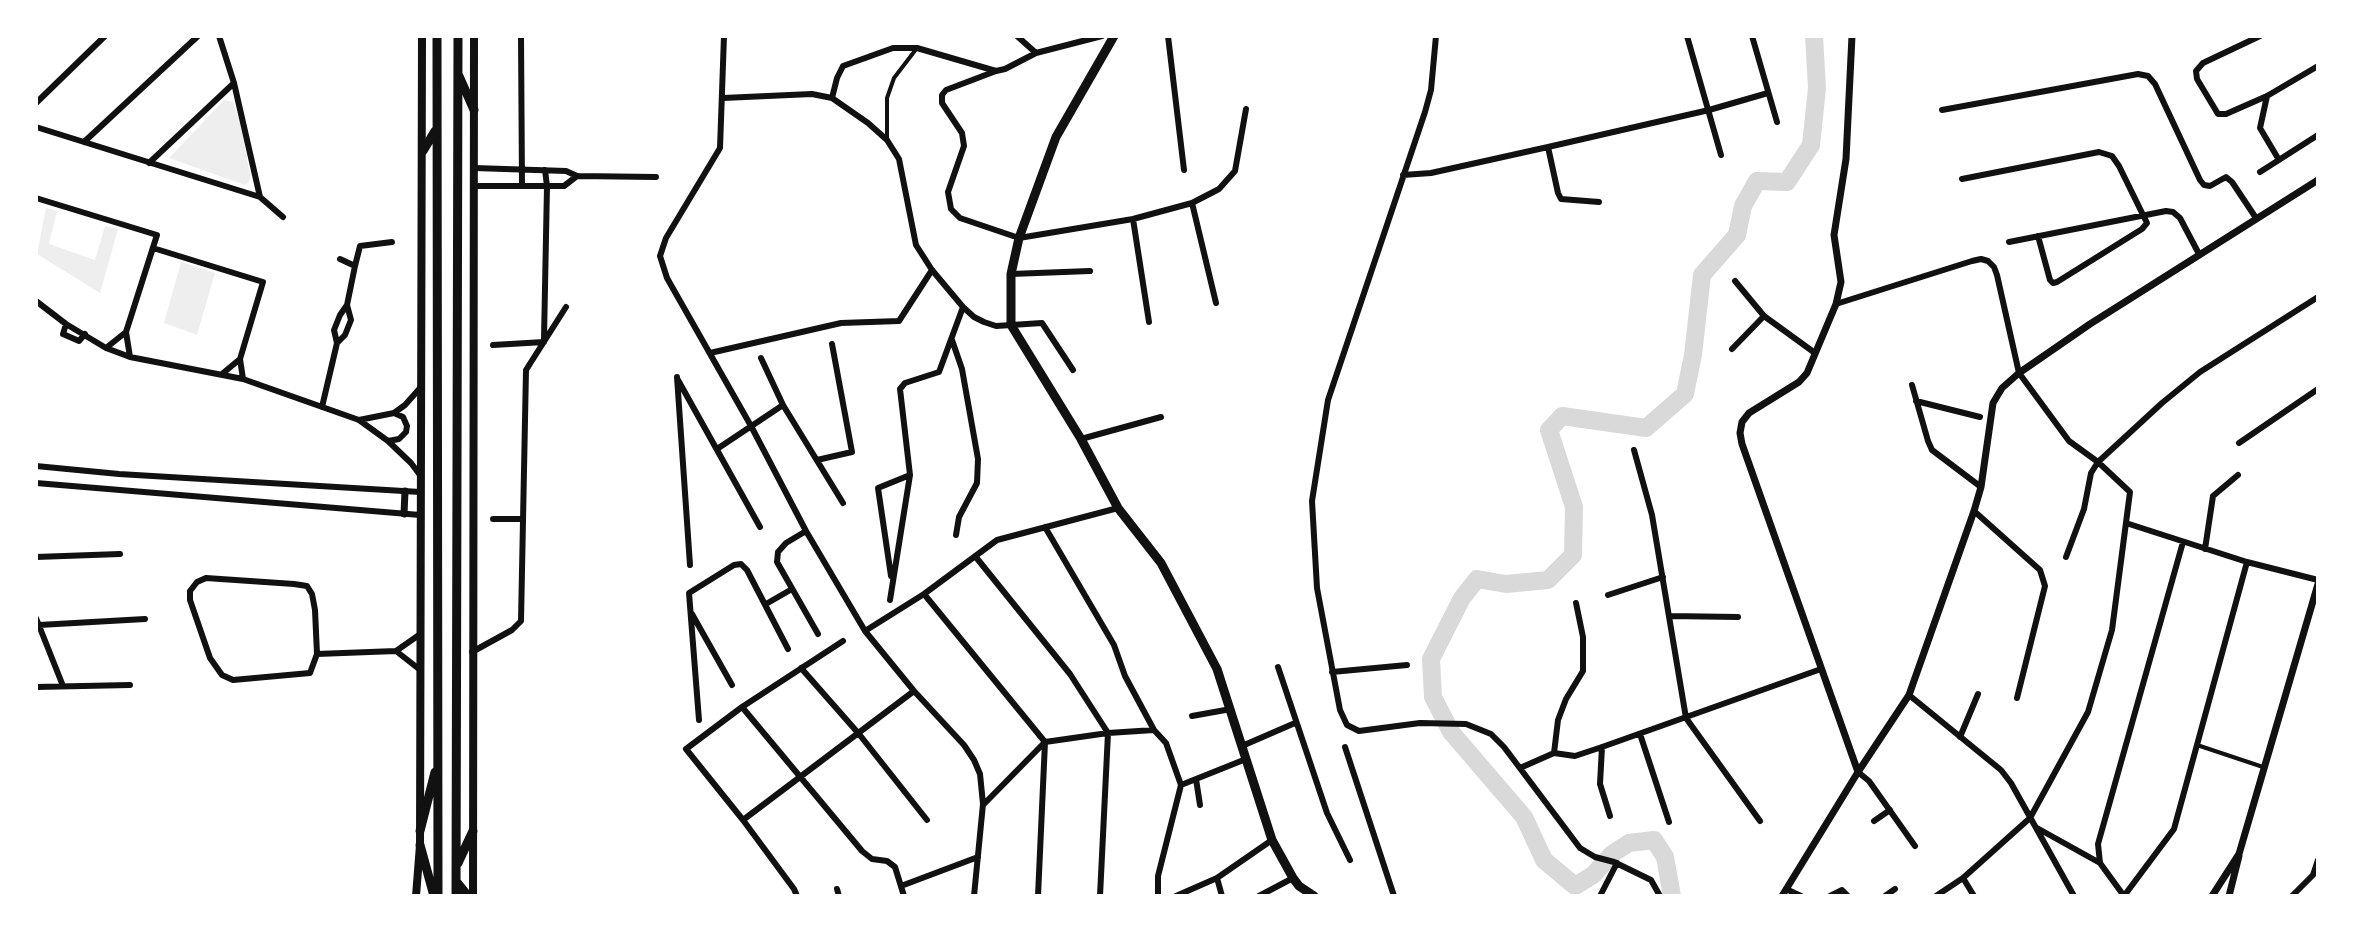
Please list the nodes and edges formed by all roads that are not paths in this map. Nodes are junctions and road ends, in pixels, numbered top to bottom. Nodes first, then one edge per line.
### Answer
1 (105, 36) edge
2 (198, 36) edge
3 (219, 36) edge
4 (422, 36) edge
5 (437, 36) edge
6 (458, 36) edge
7 (474, 36) edge
8 (521, 36) edge
9 (724, 36) edge
10 (1102, 36) edge
11 (1114, 36) edge
12 (1168, 36) edge
13 (1436, 36) edge
14 (1687, 36) edge
15 (1752, 36) edge
16 (1852, 36) edge
17 (2260, 36) edge
18 (1022, 38) edge
19 (917, 48) junction
20 (1036, 53) junction
21 (2318, 66) edge
22 (996, 71) junction
23 (458, 73) junction
24 (234, 83) junction
25 (1768, 93) junction
26 (2267, 96) junction
27 (723, 98) junction
28 (832, 98) junction
29 (36, 103) edge
30 (1246, 109) dead end
31 (474, 110) junction
32 (1709, 110) junction
33 (1942, 110) dead end
34 (1777, 122) dead end
35 (36, 127) edge
36 (437, 128) junction
37 (2318, 135) edge
38 (887, 140) junction
39 (84, 142) junction
40 (1548, 147) junction
41 (423, 151) junction
42 (1721, 155) dead end
43 (2279, 160) junction
44 (149, 163) junction
45 (474, 168) junction
46 (522, 169) junction
47 (545, 170) junction
48 (1184, 170) dead end
49 (2260, 172) dead end
50 (1403, 175) junction
51 (577, 176) junction
52 (656, 177) dead end
53 (1962, 179) dead end
54 (2318, 180) edge
55 (522, 185) junction
56 (474, 186) junction
57 (547, 186) junction
58 (260, 197) junction
59 (36, 198) edge
60 (1599, 202) dead end
61 (1192, 203) junction
62 (2145, 216) junction
63 (283, 217) dead end
64 (2256, 218) junction
65 (1133, 219) junction
66 (2038, 236) junction
67 (1019, 238) junction
68 (392, 242) dead end
69 (2009, 242) dead end
70 (153, 248) junction
71 (2199, 254) junction
72 (340, 259) dead end
73 (355, 266) junction
74 (932, 270) junction
75 (1090, 271) dead end
76 (1011, 274) junction
77 (1735, 281) dead end
78 (2318, 297) edge
79 (36, 301) edge
80 (1216, 303) dead end
81 (1836, 304) junction
82 (347, 305) junction
83 (566, 307) dead end
84 (963, 307) junction
85 (1764, 316) junction
86 (1149, 322) dead end
87 (1011, 325) junction
88 (126, 332) junction
89 (952, 340) junction
90 (544, 342) junction
91 (337, 343) junction
92 (832, 344) dead end
93 (493, 345) dead end
94 (106, 348) junction
95 (1732, 349) dead end
96 (710, 353) junction
97 (1815, 353) junction
98 (130, 357) junction
99 (761, 358) dead end
100 (240, 359) junction
101 (1073, 370) dead end
102 (2019, 373) junction
103 (222, 374) junction
104 (243, 379) junction
105 (1912, 385) dead end
106 (422, 386) junction
107 (2318, 389) edge
108 (1916, 401) junction
109 (783, 405) junction
110 (322, 407) junction
111 (394, 413) junction
112 (1161, 417) dead end
113 (1980, 417) dead end
114 (359, 420) junction
115 (751, 426) junction
116 (1081, 439) junction
117 (388, 441) junction
118 (2239, 443) dead end
119 (717, 449) junction
120 (1634, 450) dead end
121 (817, 460) junction
122 (2098, 462) junction
123 (36, 466) edge
124 (420, 475) junction
125 (910, 475) junction
126 (2238, 475) dead end
127 (36, 483) edge
128 (1981, 487) junction
129 (405, 491) junction
130 (420, 492) junction
131 (843, 503) dead end
132 (1118, 508) junction
133 (1974, 511) junction
134 (404, 514) junction
135 (420, 515) junction
136 (493, 519) dead end
137 (523, 519) junction
138 (2126, 523) junction
139 (760, 527) dead end
140 (1045, 527) junction
141 (806, 531) junction
142 (956, 535) dead end
143 (2183, 542) junction
144 (2205, 549) junction
145 (120, 554) dead end
146 (975, 556) junction
147 (36, 557) edge
148 (2066, 557) dead end
149 (2247, 562) junction
150 (690, 565) dead end
151 (1663, 577) junction
152 (2318, 582) edge
153 (892, 583) junction
154 (792, 589) junction
155 (924, 594) junction
156 (1608, 595) dead end
157 (890, 600) dead end
158 (1576, 603) dead end
159 (766, 604) junction
160 (690, 611) junction
161 (1669, 616) junction
162 (1738, 617) dead end
163 (145, 619) dead end
164 (37, 622) edge
165 (865, 631) junction
166 (818, 634) dead end
167 (419, 635) junction
168 (843, 641) dead end
169 (788, 649) dead end
170 (396, 651) junction
171 (472, 652) junction
172 (317, 654) junction
173 (1407, 665) dead end
174 (1278, 667) dead end
175 (801, 668) junction
176 (419, 669) junction
177 (1821, 669) junction
178 (1332, 672) junction
179 (130, 685) dead end
180 (732, 685) dead end
181 (63, 686) junction
182 (36, 687) edge
183 (914, 691) junction
184 (1978, 694) dead end
185 (1909, 695) junction
186 (2017, 698) dead end
187 (742, 707) junction
188 (1231, 709) junction
189 (1192, 716) dead end
190 (1686, 718) junction
191 (699, 720) dead end
192 (1295, 723) junction
193 (1154, 730) junction
194 (1108, 733) junction
195 (859, 734) junction
196 (1640, 734) junction
197 (1960, 737) junction
198 (1045, 742) junction
199 (2197, 745) junction
200 (1242, 746) junction
201 (677, 747) dead end
202 (1345, 747) dead end
203 (1602, 747) junction
204 (686, 749) junction
205 (1554, 753) junction
206 (439, 757) junction
207 (1246, 759) junction
208 (2264, 767) junction
209 (1520, 768) junction
210 (1858, 772) junction
211 (800, 778) junction
212 (1196, 779) junction
213 (1181, 785) junction
214 (983, 804) junction
215 (1200, 805) dead end
216 (1890, 810) junction
217 (1610, 816) dead end
218 (2030, 818) junction
219 (743, 820) junction
220 (927, 820) dead end
221 (1760, 821) dead end
222 (1874, 821) dead end
223 (1669, 822) dead end
224 (2037, 828) junction
225 (420, 831) junction
226 (473, 831) junction
227 (1272, 840) junction
228 (420, 845) junction
229 (1915, 846) dead end
230 (2239, 854) junction
231 (978, 857) junction
232 (1350, 860) dead end
233 (2318, 860) edge
234 (1615, 863) junction
235 (2100, 863) junction
236 (456, 866) junction
237 (1217, 878) junction
238 (1963, 878) junction
239 (1289, 880) junction
240 (456, 881) junction
241 (901, 886) junction
242 (1275, 887) junction
243 (1895, 889) dead end
244 (1784, 892) edge
245 (416, 896) edge
246 (436, 896) edge
247 (456, 896) edge
248 (470, 896) edge
249 (797, 896) edge
250 (904, 896) edge
251 (974, 896) edge
252 (1038, 896) edge
253 (1100, 896) edge
254 (1158, 896) edge
255 (1176, 896) edge
256 (1222, 896) edge
257 (1259, 896) edge
258 (1281, 896) edge
259 (1314, 896) edge
260 (1394, 896) edge
261 (1600, 896) edge
262 (1660, 896) edge
263 (1801, 896) edge
264 (1830, 896) edge
265 (1848, 896) edge
266 (1885, 896) edge
267 (1936, 896) edge
268 (1974, 896) edge
269 (2074, 896) edge
270 (2124, 896) edge
271 (2212, 896) edge
272 (2229, 896) edge
273 (2292, 896) edge

1 - 29 street
2 - 39 street
3 - 24 street
4 - 41 main road
5 - 36 main road
6 - 23 main road
7 - 31 main road
8 - 46 street
9 - 27 street
10 - 20 street
11 - 67 main road
12 - 48 street
13 - 50 street
14 - 32 street
15 - 25 street
16 - 81 street
17 - 26 street
18 - 20 street
19 - 22 street
19 - 28 street
19 - 38 street
20 - 22 street
21 - 26 street
22 - 67 street
23 - 31 main road
23 - 236 main road
24 - 44 street
24 - 58 street
25 - 32 street
25 - 34 street
26 - 43 street
27 - 28 street
27 - 96 street
28 - 38 street
30 - 61 street
31 - 45 main road
32 - 40 street
32 - 42 street
33 - 64 street
35 - 39 street
36 - 41 main road
36 - 206 main road
37 - 43 street
38 - 74 street
39 - 44 street
40 - 50 street
40 - 60 street
41 - 106 main road
43 - 49 street
44 - 58 street
45 - 46 street
45 - 56 main road
46 - 47 street
46 - 55 street
47 - 51 street
47 - 57 street
50 - 178 street
51 - 52 street
51 - 57 street
53 - 62 street
54 - 64 street
55 - 56 street
55 - 57 street
56 - 171 main road
57 - 90 street
58 - 63 street
59 - 70 street
61 - 65 street
61 - 80 street
62 - 66 street
62 - 66 street
62 - 71 street
64 - 71 street
65 - 67 street
65 - 86 street
66 - 69 street
67 - 76 main road
68 - 73 street
70 - 88 street
70 - 100 street
71 - 102 street
72 - 73 street
73 - 82 street
74 - 84 street
74 - 96 street
75 - 76 street
76 - 87 main road
77 - 85 street
78 - 122 street
79 - 94 street
81 - 97 street
81 - 102 street
82 - 91 street
82 - 91 street
83 - 90 street
84 - 87 street
84 - 89 street
85 - 95 street
85 - 97 street
87 - 101 street
87 - 116 main road
88 - 94 street
88 - 98 street
89 - 125 street
89 - 142 street
90 - 93 street
90 - 137 street
91 - 110 street
92 - 121 street
94 - 98 street
96 - 115 street
97 - 177 street
98 - 103 street
99 - 109 street
100 - 103 street
100 - 104 street
102 - 122 street
102 - 128 street
103 - 104 street
104 - 110 street
105 - 108 street
106 - 111 street
106 - 124 main road
107 - 118 street
108 - 113 street
108 - 128 street
109 - 115 street
109 - 121 street
110 - 114 street
111 - 114 street
111 - 117 street
112 - 116 street
114 - 117 street
115 - 119 street
115 - 141 street
116 - 132 main road
117 - 124 street
119 - 139 street
119 - 150 street
120 - 151 street
121 - 131 street
122 - 138 street
122 - 148 street
123 - 129 street
124 - 130 main road
125 - 153 street
125 - 153 street
126 - 144 street
127 - 134 street
128 - 133 street
129 - 130 street
129 - 134 street
130 - 135 main road
132 - 140 street
132 - 188 main road
133 - 185 street
133 - 186 street
134 - 135 street
135 - 167 main road
136 - 137 street
137 - 171 street
138 - 143 street
138 - 218 street
140 - 146 street
140 - 193 street
141 - 154 street
141 - 165 street
143 - 144 street
143 - 235 street
144 - 149 street
145 - 147 street
146 - 155 street
146 - 194 street
149 - 152 street
149 - 199 street
151 - 156 street
151 - 161 street
152 - 208 street
153 - 157 street
154 - 159 street
154 - 166 street
155 - 165 street
155 - 198 street
158 - 205 street
159 - 160 street
159 - 169 street
160 - 180 street
160 - 191 street
161 - 162 street
161 - 190 street
163 - 164 street
164 - 181 street
165 - 183 street
167 - 170 street
167 - 176 main road
168 - 175 street
170 - 172 street
170 - 176 street
171 - 226 main road
172 - 172 street
173 - 178 street
174 - 192 street
175 - 187 street
175 - 195 street
176 - 225 main road
177 - 190 street
177 - 210 street
178 - 209 street
179 - 181 street
181 - 182 street
183 - 195 street
183 - 214 street
184 - 197 street
185 - 197 street
185 - 210 street
187 - 204 street
187 - 211 street
188 - 189 street
188 - 200 main road
190 - 196 street
190 - 221 street
192 - 200 street
192 - 232 street
193 - 194 street
193 - 213 street
194 - 198 street
194 - 253 street
195 - 211 street
195 - 220 street
196 - 203 street
196 - 223 street
197 - 218 street
198 - 214 street
198 - 252 street
199 - 208 street
199 - 270 street
200 - 207 main road
201 - 204 street
202 - 260 street
203 - 205 street
203 - 217 street
204 - 219 street
205 - 209 street
206 - 225 main road
206 - 246 main road
207 - 212 street
207 - 227 main road
208 - 230 street
209 - 234 street
210 - 216 street
210 - 244 street
211 - 219 street
211 - 241 street
212 - 213 street
212 - 215 street
213 - 254 street
214 - 231 street
216 - 222 street
216 - 229 street
218 - 224 street
218 - 238 street
219 - 249 street
224 - 235 street
224 - 269 street
225 - 228 main road
226 - 236 main road
226 - 248 main road
227 - 237 street
227 - 239 main road
228 - 245 main road
228 - 246 main road
230 - 271 street
230 - 272 street
231 - 241 street
231 - 251 street
233 - 273 street
234 - 261 street
234 - 262 street
235 - 270 street
236 - 240 main road
237 - 255 street
237 - 256 street
238 - 267 street
238 - 268 street
239 - 242 street
239 - 259 main road
240 - 247 main road
240 - 248 main road
241 - 250 street
242 - 257 street
242 - 258 street
243 - 266 street
244 - 263 street
264 - 265 street

